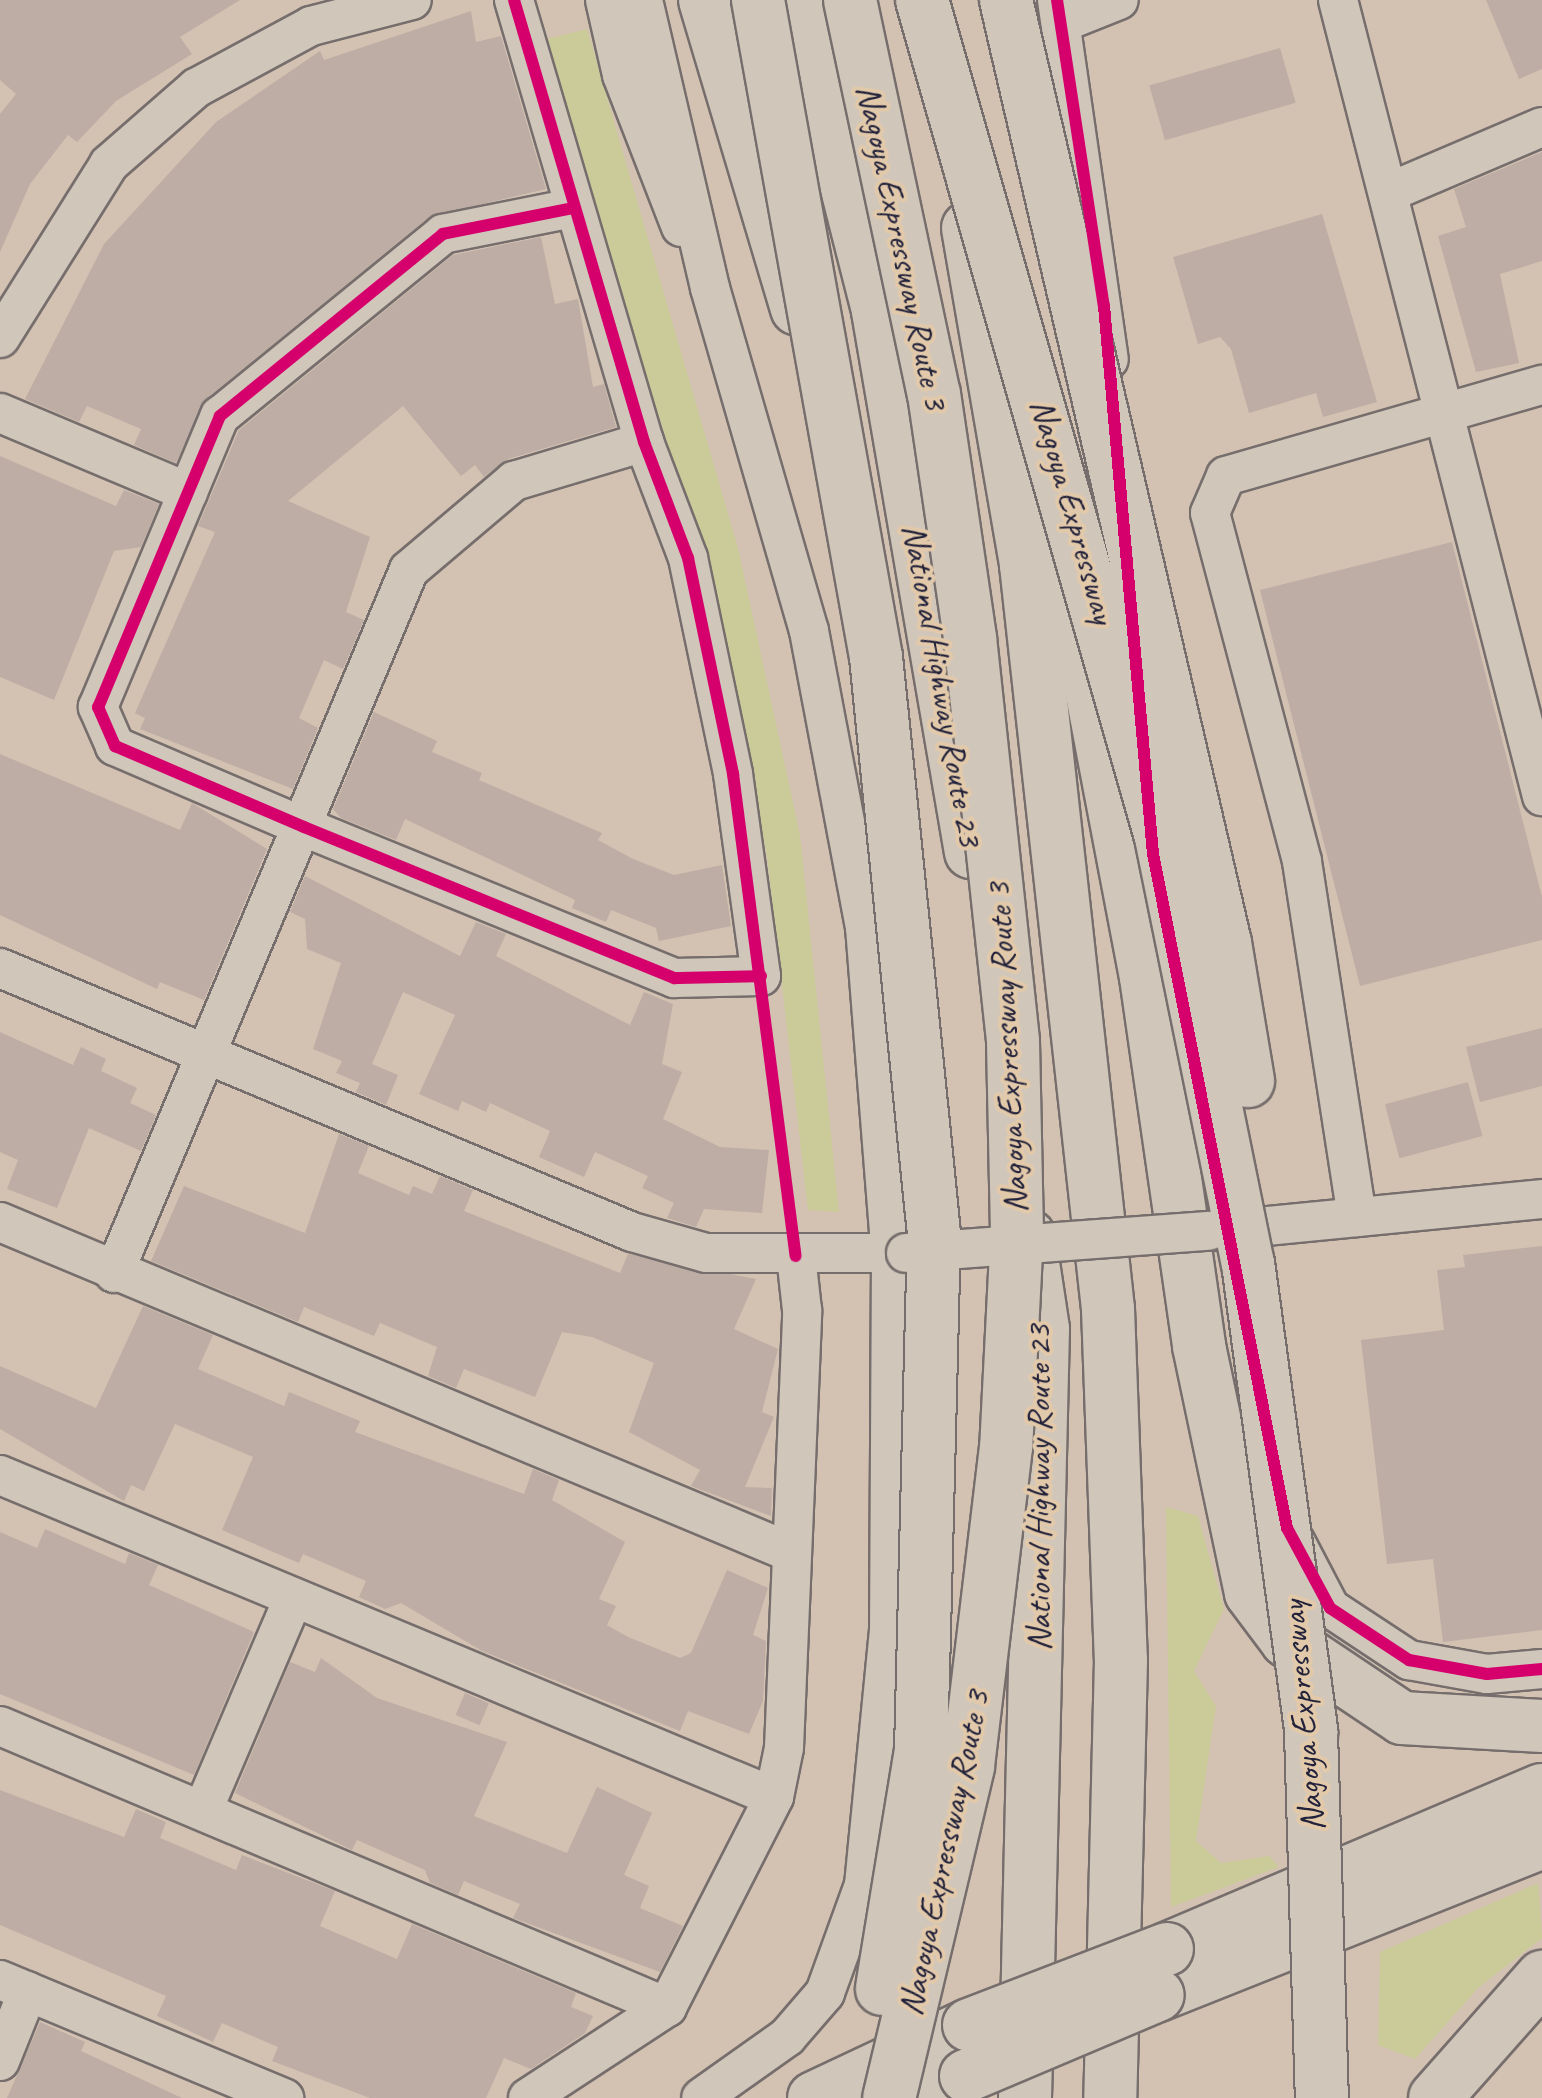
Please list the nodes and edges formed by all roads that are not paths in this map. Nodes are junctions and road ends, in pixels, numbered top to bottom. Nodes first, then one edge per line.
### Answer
1 (412, 0) edge
2 (514, 0) edge
3 (606, 0) edge
4 (643, 0) edge
5 (704, 0) edge
6 (758, 0) edge
7 (799, 0) edge
8 (850, 0) edge
9 (925, 0) edge
10 (1006, 0) edge
11 (1119, 0) edge
12 (1338, 0) edge
13 (1058, 11) edge
14 (1542, 128) edge
15 (1392, 191) junction
16 (573, 208) junction
17 (710, 288) junction
18 (0, 338) edge
19 (1542, 385) edge
20 (1442, 410) junction
21 (0, 413) edge
22 (644, 442) junction
23 (188, 492) junction
24 (1026, 564) junction
25 (1526, 670) edge
26 (1542, 796) edge
27 (304, 827) junction
28 (0, 968) edge
29 (992, 977) junction
30 (204, 1054) junction
31 (1542, 1199) edge
32 (1356, 1217) junction
33 (0, 1222) edge
34 (1218, 1230) junction
35 (898, 1253) junction
36 (796, 1256) junction
37 (114, 1272) junction
38 (0, 1475) edge
39 (790, 1552) junction
40 (293, 1599) junction
41 (1542, 1669) edge
42 (0, 1726) edge
43 (1542, 1726) edge
44 (1311, 1732) junction
45 (1542, 1790) edge
46 (774, 1797) junction
47 (204, 1810) junction
48 (1542, 1842) edge
49 (1163, 1972) junction
50 (1542, 1977) edge
51 (14, 1986) edge
52 (666, 2006) junction
53 (0, 2061) edge
54 (952, 2066) edge
55 (830, 2097) edge
56 (284, 2098) edge
57 (528, 2098) edge
58 (702, 2098) edge
59 (889, 2098) edge
60 (1024, 2098) edge
61 (1110, 2098) edge
62 (1322, 2098) edge
63 (1435, 2098) edge

1 - 18 street
2 - 16 street
3 - 17 street
4 - 17 street
5 - 29 highway
6 - 55 highway, bridge
7 - 29 highway, National Highway Route 23
8 - 59 highway, Nagoya Expressway Route 3, bridge
9 - 24 highway, National Highway Route 23
9 - 44 highway, Nagoya Expressway, bridge
10 - 44 highway, bridge
11 - 13 street
12 - 15 street
13 - 34 street
14 - 15 street
15 - 20 street
16 - 22 street
16 - 23 street
17 - 35 street
19 - 20 street
20 - 25 street
20 - 32 street
21 - 23 street
22 - 27 street
22 - 27 street
23 - 27 street
24 - 43 highway
24 - 61 highway, National Highway Route 23
25 - 26 street
27 - 30 street
28 - 30 street
29 - 60 highway, National Highway Route 23
30 - 36 street
30 - 37 street
31 - 32 street
32 - 34 street
33 - 37 street
34 - 35 street, bridge
34 - 41 street
35 - 36 street
35 - 58 street
36 - 39 street
37 - 39 street
38 - 40 street
39 - 46 street
40 - 46 street
40 - 47 street
42 - 47 street
44 - 62 highway, Nagoya Expressway, bridge
45 - 49 highway
46 - 52 street
47 - 52 street
48 - 49 highway
49 - 54 highway, bridge
50 - 63 highway
51 - 53 street
51 - 56 street
52 - 57 street
54 - 55 highway

